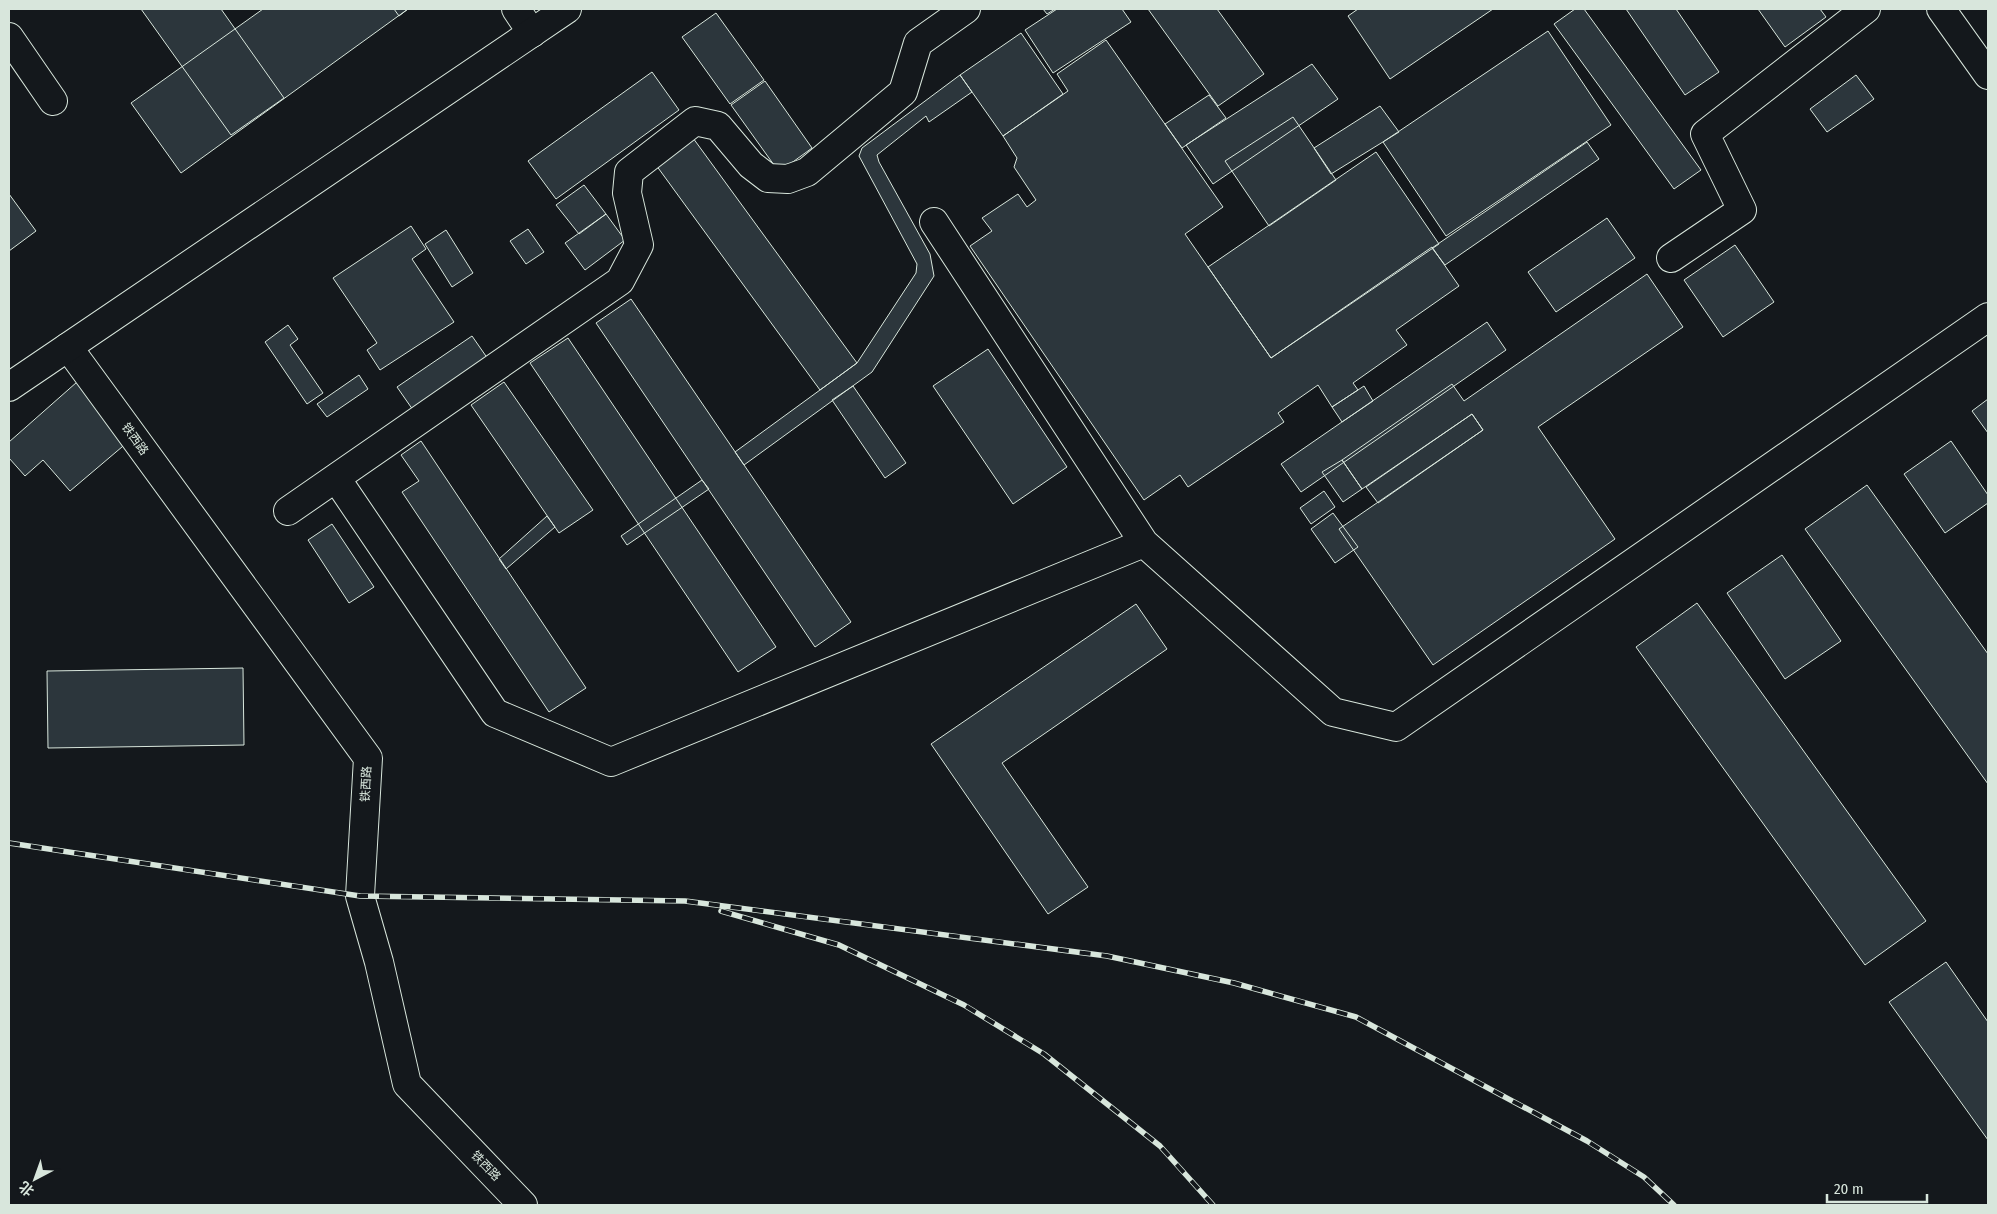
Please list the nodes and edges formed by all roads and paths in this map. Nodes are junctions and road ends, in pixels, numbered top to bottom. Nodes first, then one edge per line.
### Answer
1 (516, 9) edge
2 (568, 9) edge
3 (966, 9) edge
4 (1866, 9) edge
5 (1942, 9) edge
6 (532, 33) junction
7 (9, 37) edge
8 (1988, 75) edge
9 (53, 102) dead end
10 (934, 222) dead end
11 (1671, 258) dead end
12 (1988, 317) edge
13 (68, 347) junction
14 (9, 387) edge
15 (336, 478) junction
16 (288, 511) dead end
17 (1144, 543) junction
18 (523, 1205) edge

1 - 6 street
2 - 6 street
3 - 15 street
4 - 11 street
5 - 8 street
6 - 13 street
7 - 9 street
10 - 17 street
12 - 17 street
13 - 14 street
13 - 18 street, 铁西路
15 - 16 street
15 - 17 street

